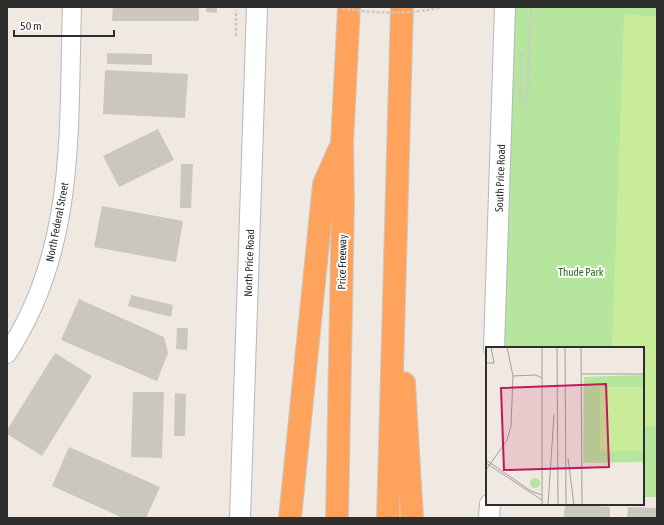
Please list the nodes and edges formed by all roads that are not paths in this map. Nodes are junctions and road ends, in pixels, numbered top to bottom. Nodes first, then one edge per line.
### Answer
1 (72, 7) edge
2 (257, 7) edge
3 (349, 7) edge
4 (402, 7) edge
5 (505, 7) edge
6 (342, 143) junction
7 (394, 288) junction
8 (494, 347) edge
9 (7, 354) edge
10 (490, 505) edge
11 (240, 518) edge
12 (290, 518) edge
13 (337, 518) edge
14 (388, 518) edge
15 (412, 518) edge
16 (489, 518) edge

1 - 9 street, North Federal Street
2 - 11 main road, North Price Road
3 - 6 highway, Price Freeway
4 - 7 highway
5 - 8 main road, South Price Road
6 - 12 highway
6 - 13 highway, Price Freeway
7 - 14 highway
7 - 15 highway
10 - 16 main road

